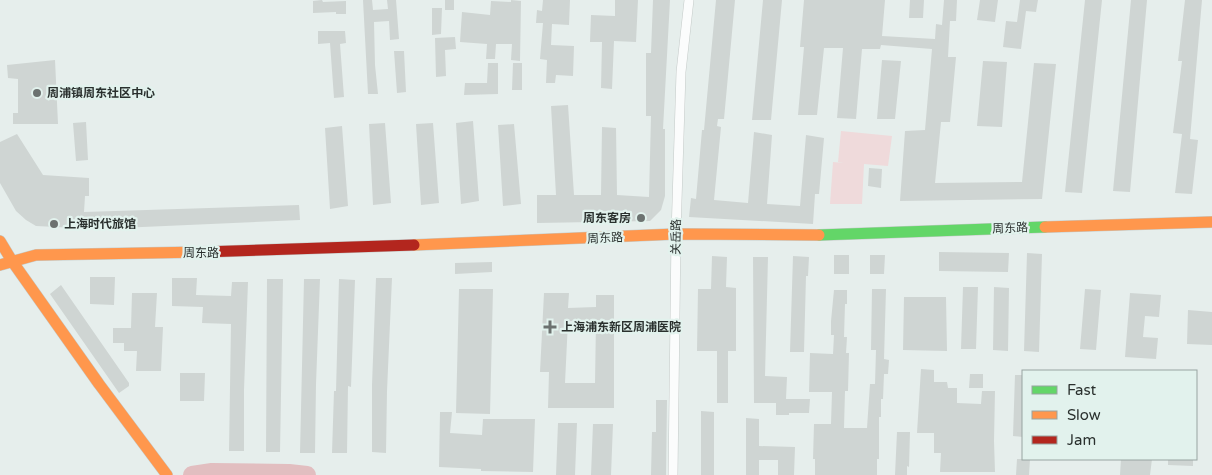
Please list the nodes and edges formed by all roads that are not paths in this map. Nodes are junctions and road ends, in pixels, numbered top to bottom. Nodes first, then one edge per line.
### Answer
1 (690, 0) edge
2 (1212, 222) edge
3 (676, 234) junction
4 (0, 241) edge
5 (12, 261) junction
6 (0, 265) edge
7 (167, 475) edge
8 (673, 475) edge

1 - 3 street, 关岳路
2 - 3 street, 周东路
3 - 5 street, 周东路
3 - 8 street, 关岳路
4 - 5 street
5 - 6 street, 周东路
5 - 7 street

